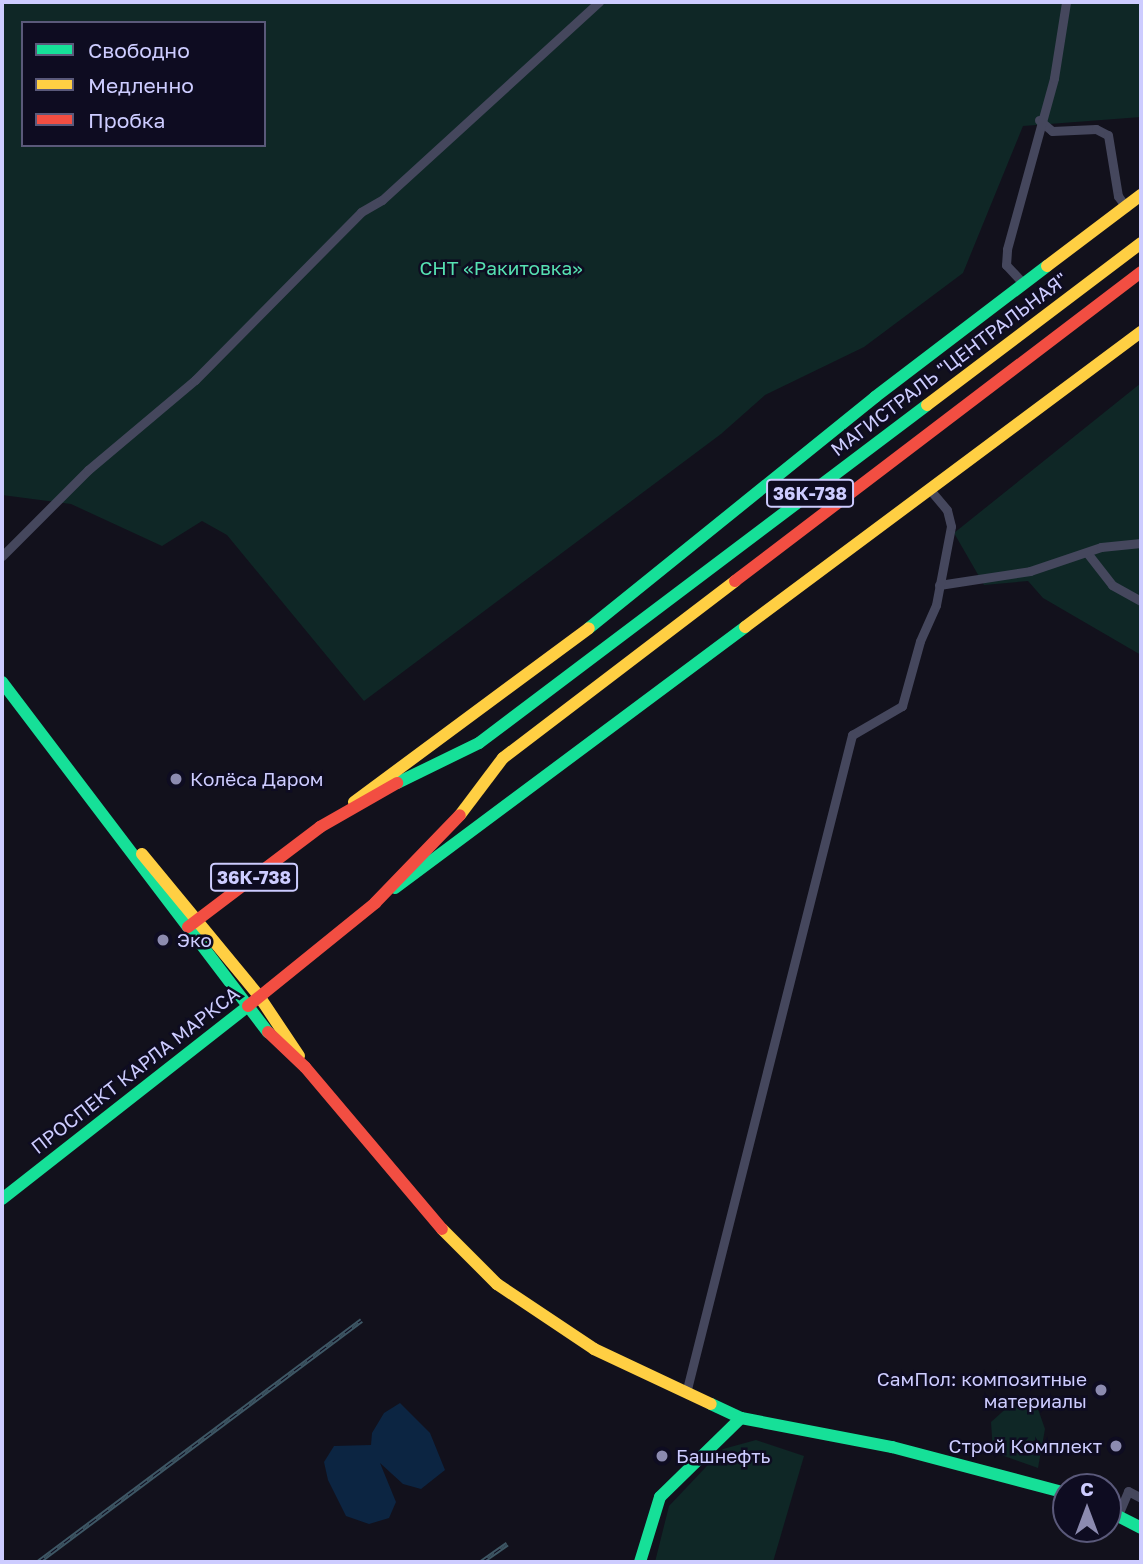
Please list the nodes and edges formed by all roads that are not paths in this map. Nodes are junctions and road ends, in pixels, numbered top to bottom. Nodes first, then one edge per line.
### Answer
1 (599, 2) edge
2 (1066, 2) edge
3 (1039, 120) junction
4 (1141, 195) edge
5 (1126, 207) junction
6 (1141, 243) edge
7 (1141, 272) edge
8 (1023, 283) junction
9 (1141, 332) edge
10 (930, 490) junction
11 (1141, 543) edge
12 (1087, 554) junction
13 (2, 556) edge
14 (939, 585) junction
15 (1141, 601) edge
16 (2, 682) edge
17 (320, 827) junction
18 (376, 903) junction
19 (193, 923) junction
20 (259, 996) junction
21 (248, 1006) junction
22 (305, 1067) junction
23 (2, 1199) edge
24 (686, 1393) junction
25 (741, 1418) junction
26 (1052, 1489) edge
27 (1141, 1498) edge
28 (1122, 1500) edge
29 (1122, 1518) edge
30 (1141, 1528) edge
31 (640, 1562) edge

1 - 13 street
2 - 3 street
3 - 5 street
3 - 8 street
4 - 5 main road
5 - 8 main road
6 - 17 main road, МАГИСТРАЛЬ "ЦЕНТРАЛЬНАЯ" / 36К-738
7 - 18 main road, 36К-738
8 - 17 main road
9 - 10 main road
10 - 14 street
10 - 18 main road
11 - 12 street
12 - 14 street
12 - 15 street
14 - 24 street
16 - 19 main road
17 - 19 main road, 36К-738
18 - 20 main road, 36К-738
19 - 20 main road
19 - 21 main road
20 - 21 main road, ПРОСПЕКТ КАРЛА МАРКСА
20 - 22 main road
21 - 22 main road
21 - 23 main road, ПРОСПЕКТ КАРЛА МАРКСА
22 - 24 main road
24 - 25 main road
25 - 26 main road
25 - 31 main road
27 - 28 street
29 - 30 main road

